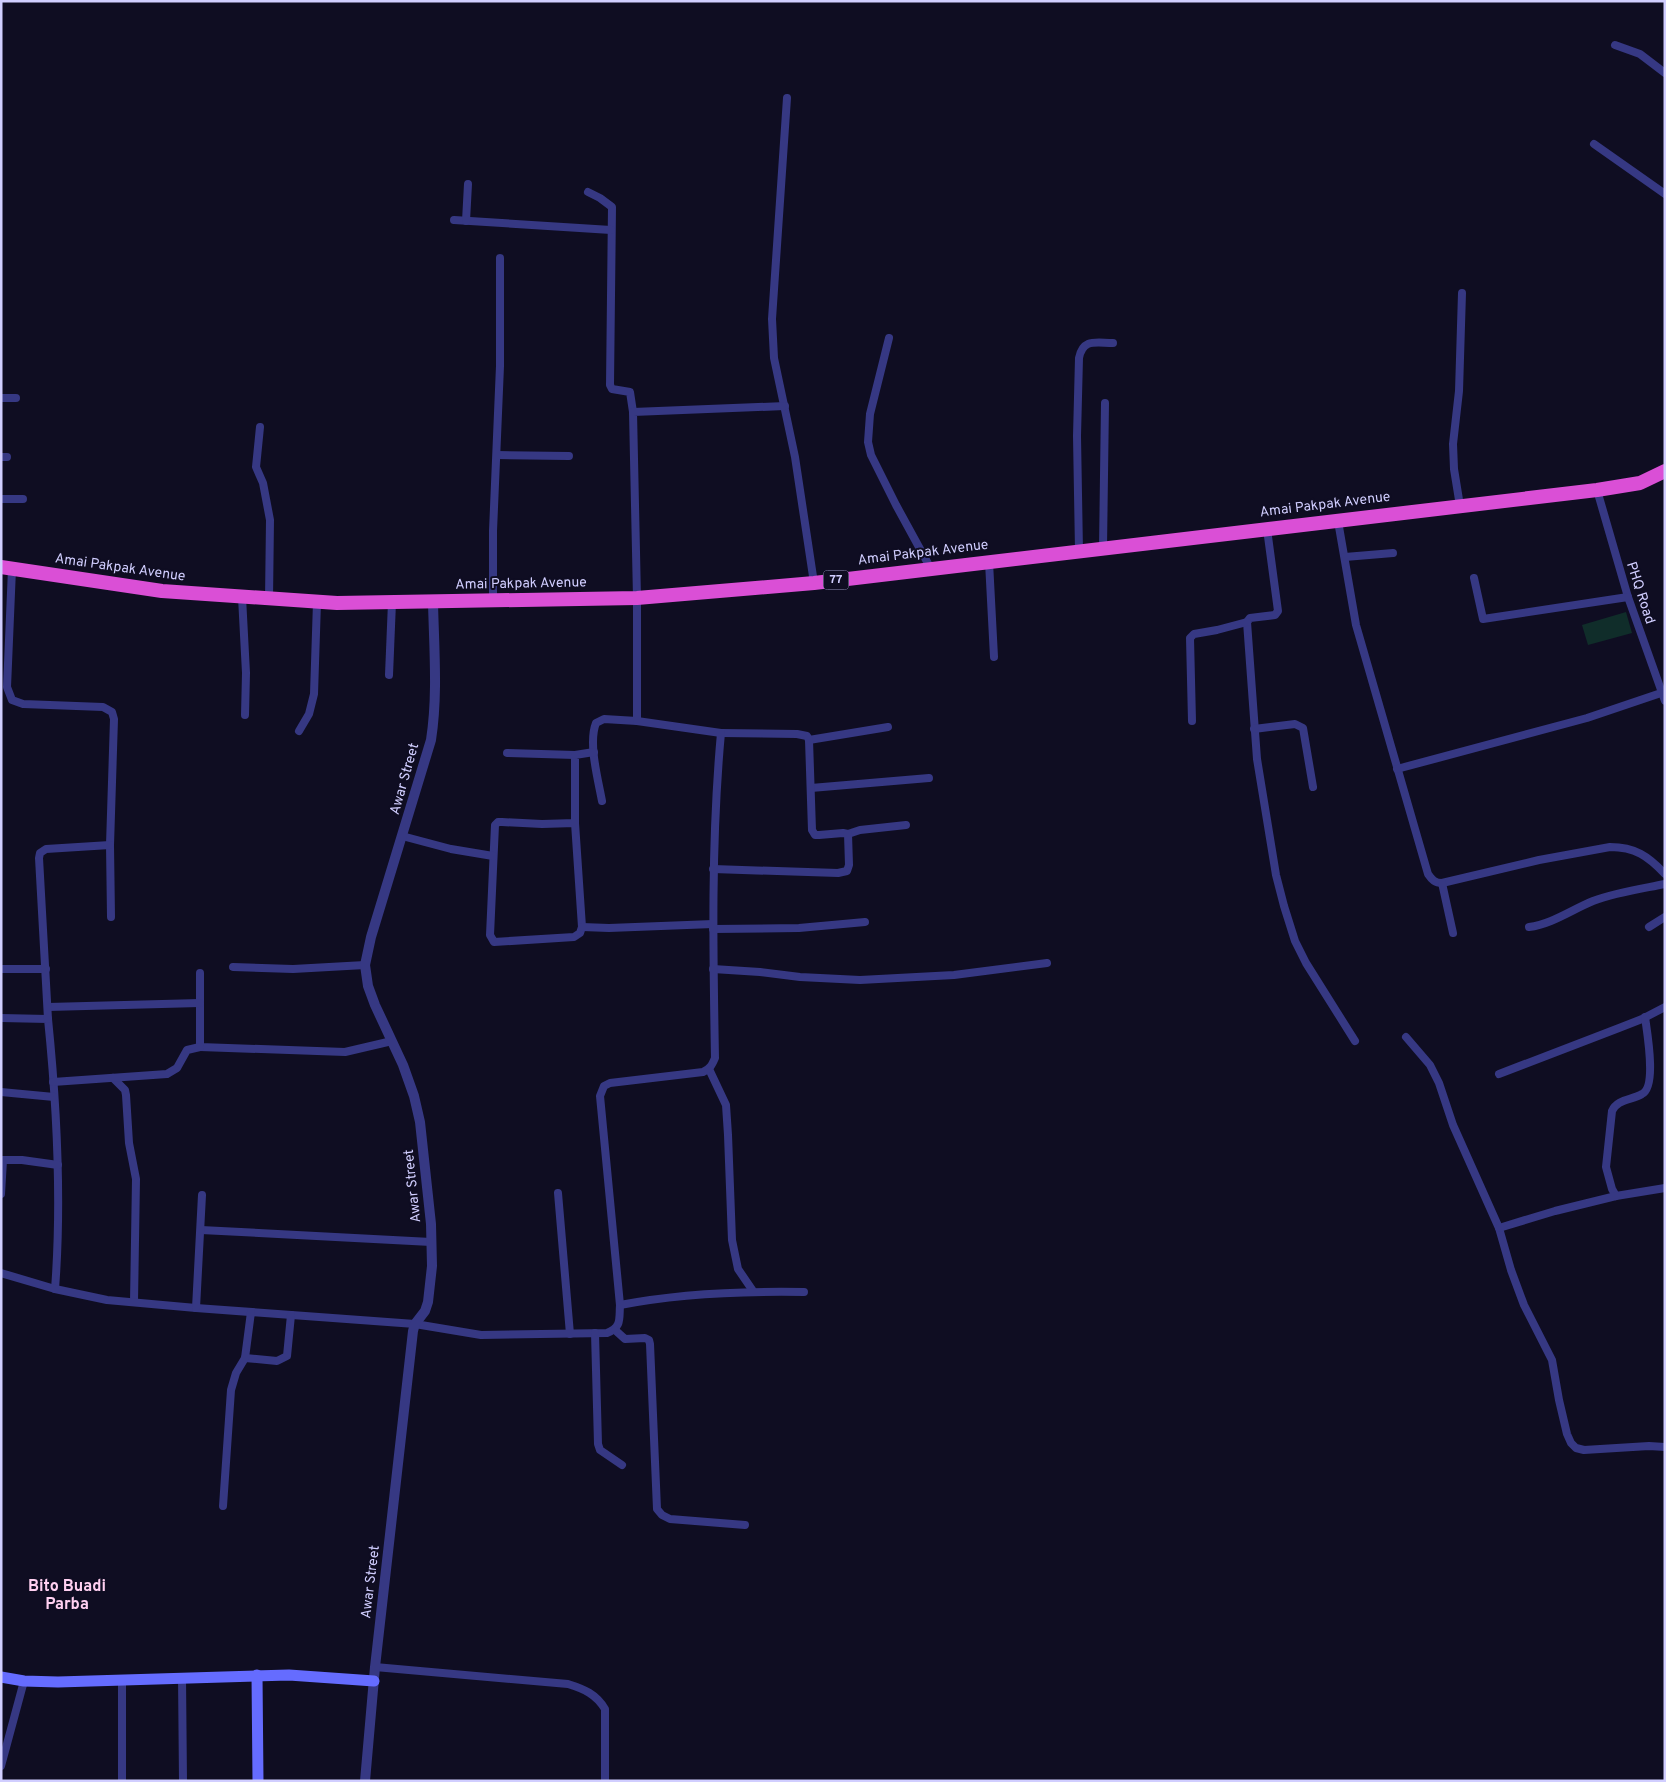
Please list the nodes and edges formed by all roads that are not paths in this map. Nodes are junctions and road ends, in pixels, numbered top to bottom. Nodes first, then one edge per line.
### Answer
1 (1615, 44) dead end
2 (1665, 73) edge
3 (787, 98) dead end
4 (1594, 144) dead end
5 (468, 184) dead end
6 (588, 192) dead end
7 (1665, 194) edge
8 (454, 220) dead end
9 (466, 221) junction
10 (611, 230) junction
11 (500, 258) dead end
12 (1462, 293) dead end
13 (889, 338) dead end
14 (1113, 343) dead end
15 (1, 398) edge
16 (16, 398) dead end
17 (1105, 403) dead end
18 (785, 406) junction
19 (633, 412) junction
20 (260, 427) dead end
21 (497, 455) junction
22 (568, 456) dead end
23 (1665, 471) edge
24 (1597, 490) junction
25 (1, 499) edge
26 (23, 499) dead end
27 (1460, 506) junction
28 (1338, 521) junction
29 (1267, 529) junction
30 (1103, 548) junction
31 (1078, 551) junction
32 (1393, 553) dead end
33 (1346, 557) junction
34 (989, 562) junction
35 (7, 568) edge
36 (931, 569) junction
37 (1474, 578) dead end
38 (814, 583) junction
39 (242, 597) junction
40 (1628, 597) junction
41 (637, 598) junction
42 (269, 599) junction
43 (493, 601) junction
44 (317, 602) junction
45 (392, 602) junction
46 (433, 602) junction
47 (1247, 622) junction
48 (994, 657) dead end
49 (388, 676) dead end
50 (1663, 697) edge
51 (245, 715) dead end
52 (637, 721) junction
53 (1192, 721) dead end
54 (888, 727) dead end
55 (1254, 729) junction
56 (299, 731) dead end
57 (721, 733) junction
58 (809, 740) junction
59 (507, 752) dead end
60 (594, 752) junction
61 (575, 755) junction
62 (1397, 769) junction
63 (929, 778) dead end
64 (1313, 787) dead end
65 (811, 788) junction
66 (602, 801) dead end
67 (575, 823) junction
68 (906, 825) dead end
69 (848, 834) junction
70 (402, 836) junction
71 (110, 845) junction
72 (493, 856) junction
73 (713, 869) junction
74 (1665, 874) edge
75 (1442, 883) junction
76 (1665, 884) edge
77 (1665, 916) edge
78 (111, 917) dead end
79 (865, 922) dead end
80 (1649, 926) dead end
81 (582, 927) junction
82 (713, 927) junction
83 (1529, 927) dead end
84 (1453, 933) dead end
85 (1047, 963) dead end
86 (365, 966) junction
87 (233, 967) dead end
88 (1, 969) edge
89 (46, 969) junction
90 (713, 969) junction
91 (200, 972) dead end
92 (200, 1003) junction
93 (48, 1007) junction
94 (1665, 1007) edge
95 (1645, 1017) junction
96 (1, 1018) edge
97 (48, 1019) junction
98 (1406, 1038) dead end
99 (392, 1041) junction
100 (1354, 1041) dead end
101 (200, 1047) junction
102 (709, 1069) junction
103 (1499, 1074) dead end
104 (113, 1078) junction
105 (53, 1082) junction
106 (1, 1092) edge
107 (54, 1097) junction
108 (2, 1160) edge
109 (58, 1165) junction
110 (1665, 1188) edge
111 (558, 1193) dead end
112 (1, 1194) edge
113 (202, 1195) dead end
114 (1616, 1196) junction
115 (1499, 1228) junction
116 (201, 1230) junction
117 (431, 1242) junction
118 (1, 1273) edge
119 (55, 1289) junction
120 (754, 1291) junction
121 (804, 1292) dead end
122 (134, 1302) junction
123 (620, 1305) junction
124 (196, 1308) junction
125 (251, 1312) junction
126 (291, 1315) junction
127 (415, 1324) junction
128 (615, 1330) junction
129 (595, 1333) junction
130 (570, 1334) junction
131 (245, 1358) junction
132 (1665, 1447) edge
133 (622, 1465) dead end
134 (223, 1506) dead end
135 (745, 1524) dead end
136 (375, 1668) junction
137 (257, 1675) junction
138 (1, 1677) edge
139 (182, 1678) junction
140 (122, 1680) junction
141 (24, 1681) junction
142 (374, 1682) junction
143 (1, 1766) edge
144 (122, 1781) edge
145 (182, 1781) edge
146 (258, 1781) edge
147 (365, 1781) edge
148 (605, 1781) edge

1 - 2 street
3 - 18 street
4 - 7 street
5 - 9 street
6 - 10 street
8 - 9 street
9 - 10 street
10 - 19 street
11 - 21 street
12 - 27 street
13 - 36 street
14 - 31 street
15 - 16 street
17 - 30 street
18 - 19 street
18 - 38 street
19 - 41 street
20 - 42 street
21 - 22 street
21 - 43 street
23 - 24 highway, Amai Pakpak Avenue / 77
24 - 27 highway, Amai Pakpak Avenue / 77
24 - 40 street, PHQ Road
25 - 26 street
27 - 28 highway, Amai Pakpak Avenue / 77
28 - 29 highway, Amai Pakpak Avenue / 77
28 - 33 street
29 - 30 highway, Amai Pakpak Avenue / 77
29 - 47 street
30 - 31 highway, Amai Pakpak Avenue / 77
31 - 34 highway, Amai Pakpak Avenue / 77
32 - 33 street
33 - 62 street
34 - 36 highway, Amai Pakpak Avenue / 77
34 - 48 street
35 - 39 highway, Amai Pakpak Avenue / 77
35 - 71 street
36 - 38 highway, Amai Pakpak Avenue / 77
37 - 40 street
38 - 41 highway, Amai Pakpak Avenue / 77
39 - 42 highway, Amai Pakpak Avenue / 77
39 - 51 street
40 - 50 street, PHQ Road
41 - 43 highway, Amai Pakpak Avenue / 77
41 - 52 street
42 - 44 highway, Amai Pakpak Avenue / 77
43 - 46 highway, Amai Pakpak Avenue / 77
44 - 45 highway, Amai Pakpak Avenue / 77
44 - 56 street
45 - 46 highway, Amai Pakpak Avenue / 77
45 - 49 street
46 - 70 street, Awar Street
47 - 53 street
47 - 55 street
50 - 62 street
52 - 57 street
52 - 60 street
54 - 58 street
55 - 64 street
55 - 100 street
57 - 58 street
57 - 73 street
58 - 65 street
59 - 61 street
60 - 61 street
60 - 66 street
61 - 67 street
62 - 75 street
63 - 65 street
65 - 69 street
67 - 72 street
67 - 81 street
68 - 69 street
69 - 73 street
70 - 72 street
70 - 86 street, Awar Street
71 - 78 street
71 - 89 street
72 - 81 street
73 - 82 street
74 - 75 street
75 - 84 street
76 - 83 street
77 - 80 street
79 - 82 street
81 - 82 street
82 - 90 street
85 - 90 street
86 - 87 street
86 - 99 street, Awar Street
88 - 89 street
89 - 93 street
90 - 102 street
91 - 92 street
92 - 93 street
92 - 101 street
93 - 97 street
94 - 95 street
95 - 103 street
95 - 114 street
96 - 97 street
97 - 105 street
98 - 115 street
99 - 101 street
99 - 117 street, Awar Street
101 - 104 street
102 - 120 street
102 - 123 street
104 - 105 street
104 - 122 street
105 - 107 street
106 - 107 street
107 - 109 street
108 - 109 street
108 - 112 street
109 - 119 street
110 - 114 street
111 - 130 street
113 - 116 street
114 - 115 street
115 - 132 street
116 - 117 street
116 - 124 street
117 - 127 street, Awar Street
118 - 119 street
119 - 122 street
120 - 121 street
120 - 123 street
122 - 124 street
123 - 128 street
124 - 125 street
125 - 126 street
125 - 131 street
126 - 127 street
126 - 131 street
127 - 130 street
127 - 136 street, Awar Street
128 - 129 street
128 - 135 street
129 - 130 street
129 - 133 street
131 - 134 street
136 - 142 street, Awar Street
136 - 148 street
137 - 139 main road
137 - 142 main road
137 - 146 main road
138 - 141 main road
139 - 140 main road
139 - 145 street
140 - 141 main road
140 - 144 street
141 - 143 street
142 - 147 street, Awar Street

